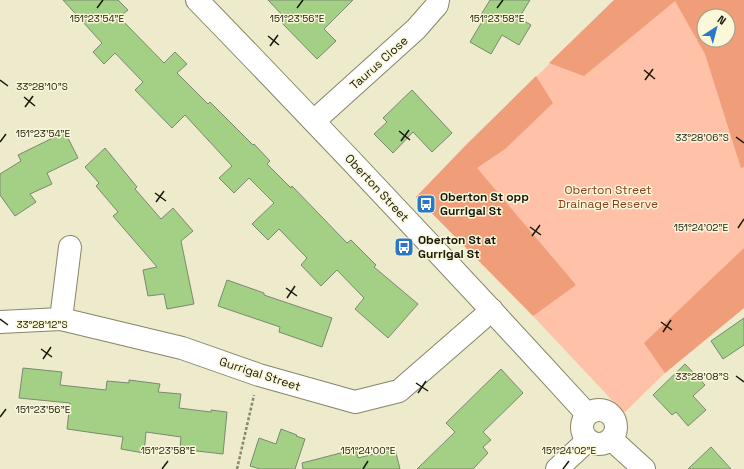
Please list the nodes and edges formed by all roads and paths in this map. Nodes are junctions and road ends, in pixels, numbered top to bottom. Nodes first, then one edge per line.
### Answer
1 (197, 0) edge
2 (438, 0) edge
3 (314, 121) junction
4 (70, 247) dead end
5 (492, 310) junction
6 (61, 319) junction
7 (0, 322) edge
8 (259, 375) junction
9 (587, 414) junction
10 (611, 439) junction
11 (588, 440) junction
12 (236, 469) edge
13 (557, 469) edge
14 (644, 469) edge

1 - 3 street, Oberton Street
2 - 3 street, Taurus Close
3 - 5 street, Oberton Street
4 - 6 street
5 - 8 street, Gurrigal Street
5 - 9 street, Oberton Street
6 - 7 street, Gurrigal Street
6 - 8 street, Gurrigal Street
8 - 12 path
9 - 10 street
9 - 11 street
10 - 11 street
10 - 14 street
11 - 13 street

